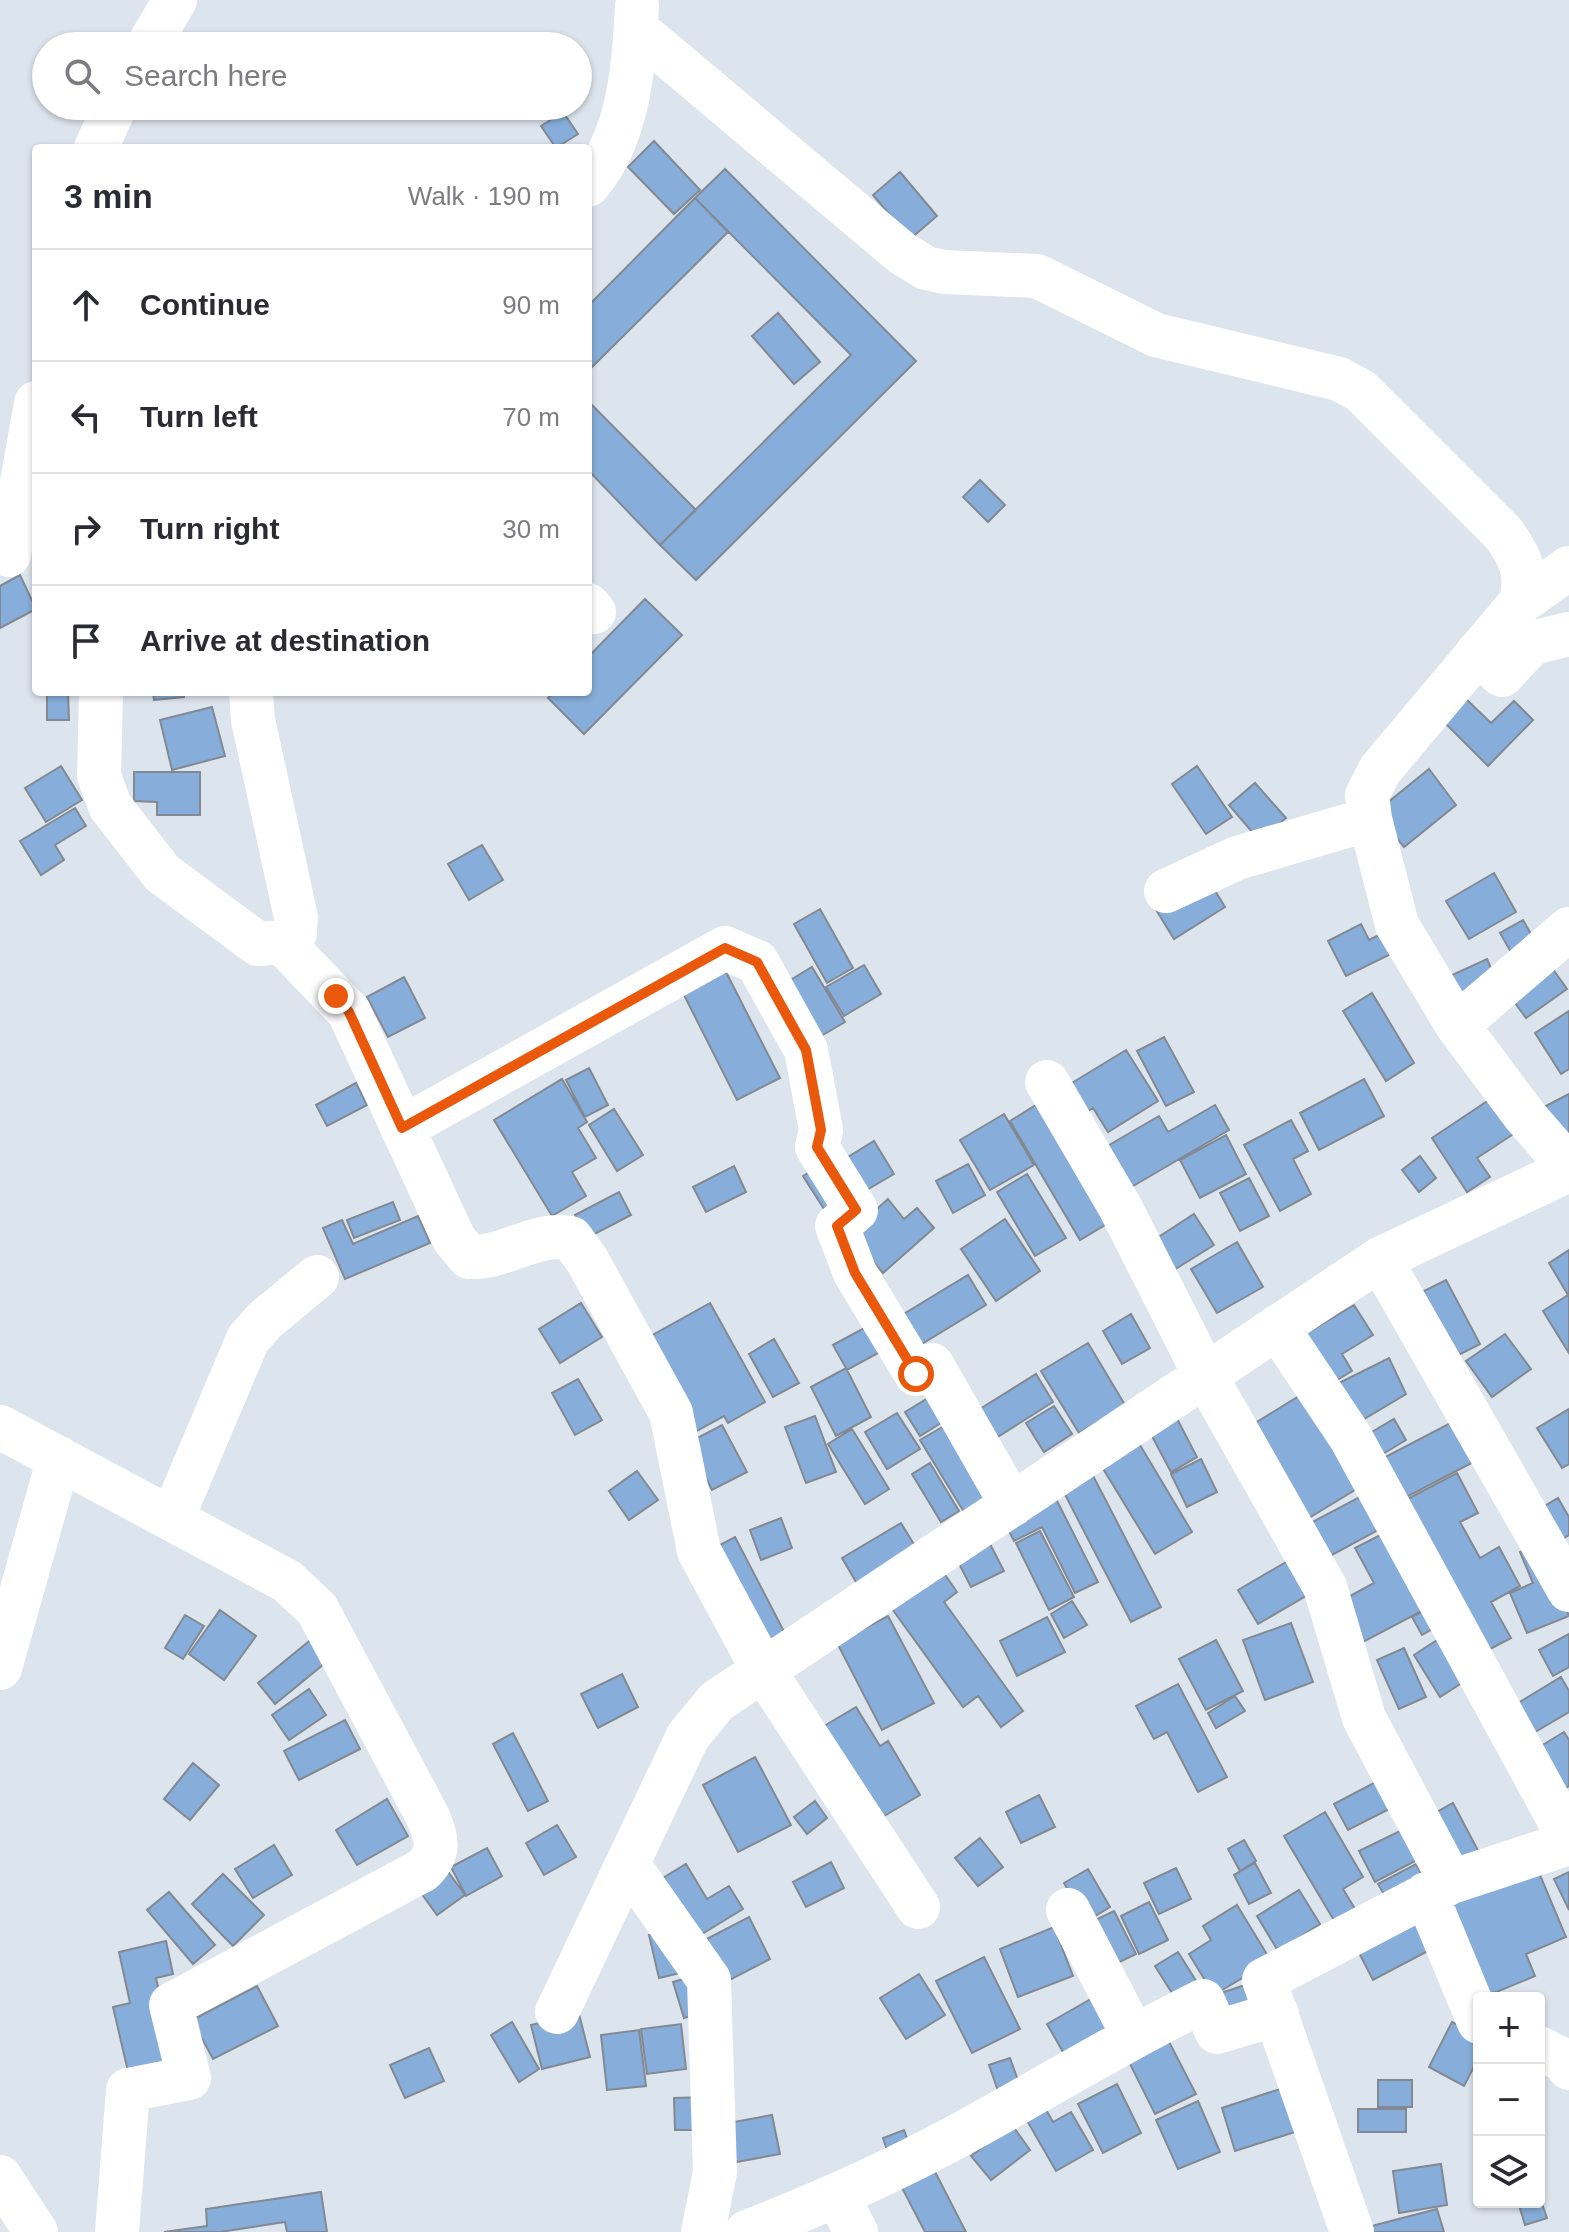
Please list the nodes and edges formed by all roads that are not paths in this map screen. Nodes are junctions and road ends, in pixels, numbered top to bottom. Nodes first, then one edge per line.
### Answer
1 (175, 0) edge
2 (636, 15) edge
3 (156, 32) edge
4 (109, 120) edge
5 (98, 144) edge
6 (592, 180) edge
7 (32, 432) edge
8 (15, 556) edge
9 (1569, 568) edge
10 (1521, 602) junction
11 (1569, 634) edge
12 (1478, 652) junction
13 (101, 696) edge
14 (251, 696) edge
15 (1370, 819) junction
16 (1166, 891) dead end
17 (1569, 929) edge
18 (282, 942) junction
19 (1457, 1025) junction
20 (1047, 1082) dead end
21 (402, 1128) junction
22 (1569, 1169) edge
23 (1380, 1259) junction
24 (317, 1277) dead end
25 (1277, 1327) junction
26 (1205, 1375) junction
27 (0, 1427) edge
28 (59, 1458) junction
29 (1012, 1505) junction
30 (172, 1519) junction
31 (1569, 1590) edge
32 (0, 1668) edge
33 (762, 1668) junction
34 (1569, 1840) edge
35 (629, 1866) junction
36 (1439, 1888) junction
37 (918, 1907) dead end
38 (1068, 1910) dead end
39 (1270, 1997) junction
40 (1473, 2002) edge
41 (557, 2012) dead end
42 (1133, 2035) junction
43 (1545, 2051) edge
44 (1569, 2068) edge
45 (0, 2177) edge
46 (847, 2214) edge
47 (36, 2232) edge
48 (117, 2232) edge
49 (703, 2232) edge
50 (747, 2232) edge
51 (1352, 2232) edge

1 - 3 street
2 - 6 street
2 - 10 street
4 - 5 street
7 - 8 street
9 - 10 street
10 - 12 street
11 - 12 street
12 - 15 street
13 - 18 street
14 - 18 street
15 - 16 street
15 - 19 street
17 - 19 street
18 - 21 street
19 - 22 street
20 - 26 street
21 - 29 street
21 - 33 street
22 - 23 street
23 - 25 street
23 - 31 street
24 - 30 street
25 - 26 street
25 - 34 street
26 - 29 street
26 - 36 street
27 - 28 street
28 - 30 street
28 - 32 street
29 - 33 street
30 - 48 street
33 - 35 street
33 - 37 street
34 - 36 street
35 - 41 street
35 - 49 street
36 - 39 street
36 - 40 street
38 - 42 street
39 - 42 street
39 - 51 street
42 - 46 street
43 - 44 street
45 - 47 street
46 - 50 street

